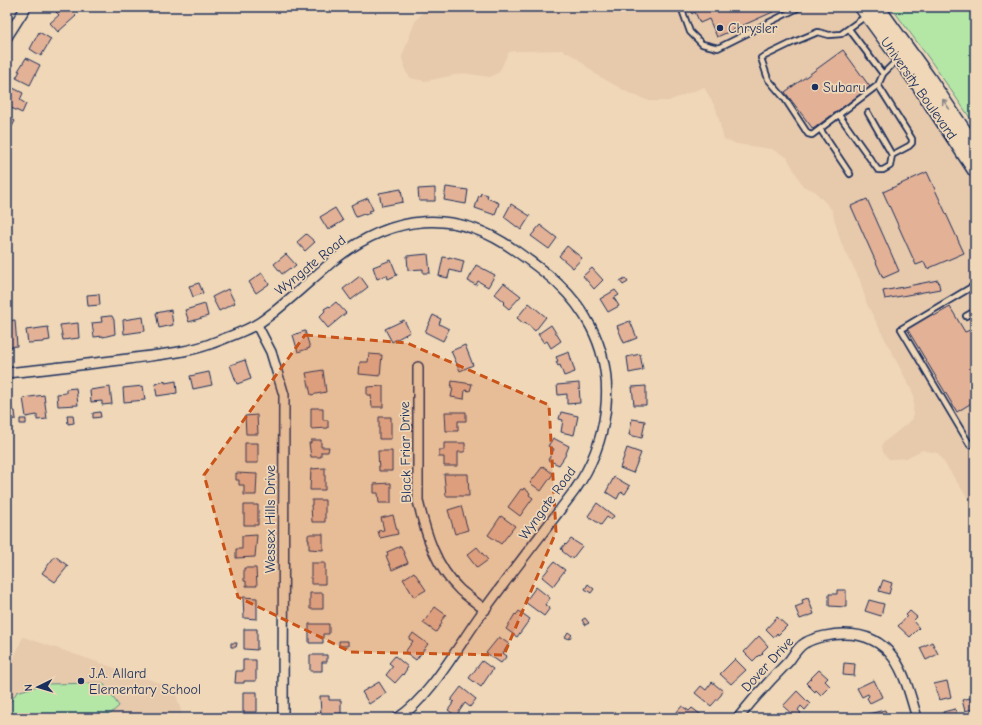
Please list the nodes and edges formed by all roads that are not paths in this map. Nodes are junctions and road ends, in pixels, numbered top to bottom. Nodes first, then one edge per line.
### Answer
1 (26, 7) edge
2 (681, 7) edge
3 (800, 7) edge
4 (871, 9) edge
5 (849, 29) junction
6 (7, 37) edge
7 (904, 55) junction
8 (883, 74) junction
9 (878, 85) junction
10 (868, 113) dead end
11 (838, 115) junction
12 (820, 129) junction
13 (975, 148) edge
14 (892, 155) junction
15 (975, 170) edge
16 (850, 174) dead end
17 (975, 285) edge
18 (975, 311) edge
19 (966, 316) dead end
20 (257, 325) junction
21 (418, 368) dead end
22 (7, 373) edge
23 (975, 442) edge
24 (484, 610) junction
25 (283, 718) edge
26 (398, 718) edge
27 (738, 718) edge
28 (917, 718) edge

1 - 6 street
2 - 3 lane
4 - 5 lane
4 - 7 main road, University Boulevard
5 - 8 lane
5 - 12 lane
7 - 8 lane
13 -> 7 main road, University Boulevard
7 - 15 main road, University Boulevard
8 - 9 lane
9 - 11 lane
9 - 14 lane
10 - 14 lane
11 - 12 lane
11 - 14 lane
12 - 16 lane
17 - 23 lane
18 - 19 lane
20 - 22 street, Wyngate Road
20 - 24 street, Wyngate Road
20 - 25 street, Wessex Hills Drive
21 - 24 street, Black Friar Drive
24 - 26 street, Wyngate Road
27 - 28 street, Dover Drive

